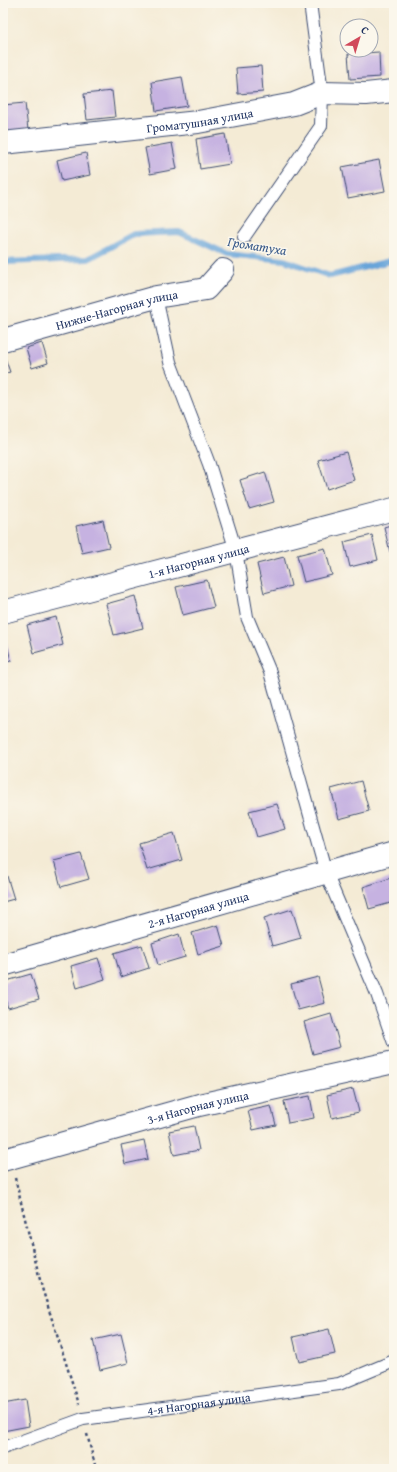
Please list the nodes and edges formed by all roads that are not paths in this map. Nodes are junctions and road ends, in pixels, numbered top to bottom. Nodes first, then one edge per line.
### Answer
1 (310, 3) edge
2 (394, 91) edge
3 (322, 93) junction
4 (3, 143) edge
5 (244, 238) dead end
6 (224, 270) dead end
7 (156, 297) junction
8 (3, 340) edge
9 (394, 509) edge
10 (236, 551) junction
11 (3, 612) edge
12 (394, 853) edge
13 (326, 873) junction
14 (3, 965) edge
15 (394, 1043) edge
16 (394, 1062) edge
17 (6, 1159) edge
18 (394, 1361) edge
19 (3, 1448) edge

1 - 3 lane
2 - 3 street, Громатушная улица
3 - 4 street, Громатушная улица
3 - 5 lane
6 - 7 street, Нижне-Нагорная улица
7 - 8 street, Нижне-Нагорная улица
7 - 10 lane
9 - 10 street, 1-я Нагорная улица
10 - 11 street, 1-я Нагорная улица
10 - 13 lane
12 - 13 street, 2-я Нагорная улица
13 - 14 street, 2-я Нагорная улица
13 - 15 lane
16 - 17 street, 3-я Нагорная улица
18 - 19 lane, 4-я Нагорная улица

